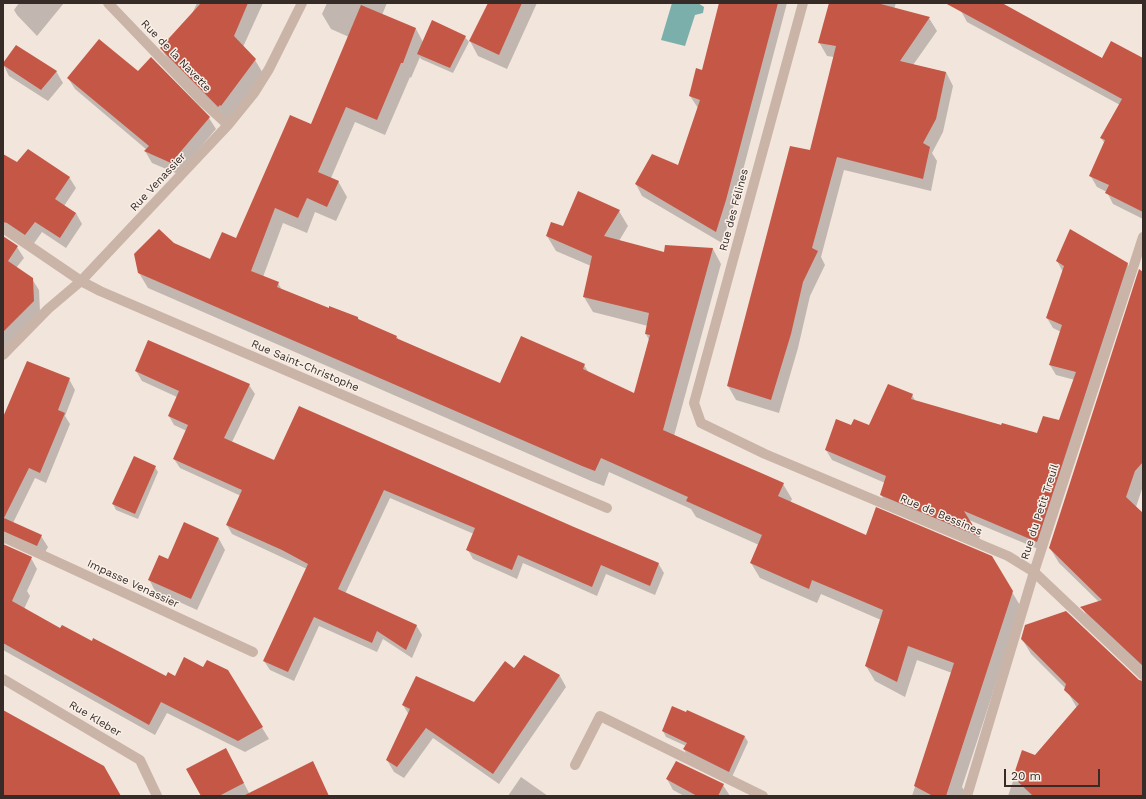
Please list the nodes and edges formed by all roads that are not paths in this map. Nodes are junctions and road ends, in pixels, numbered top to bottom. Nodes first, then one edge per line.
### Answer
1 (108, 3) edge
2 (302, 3) edge
3 (803, 3) edge
4 (228, 125) junction
5 (3, 228) edge
6 (1143, 237) edge
7 (81, 281) junction
8 (3, 355) edge
9 (701, 423) joint
10 (607, 508) dead end
11 (3, 537) edge
12 (1034, 572) junction
13 (253, 652) dead end
14 (1143, 674) edge
15 (3, 679) edge
16 (575, 765) dead end
17 (157, 796) edge
18 (763, 796) edge
19 (967, 796) edge

1 - 4 street, Rue de la Navette
2 - 4 street, Rue Venassier
3 - 9 street, Rue des Félines
4 - 7 street, Rue Venassier
5 - 7 street, Rue Saint-Christophe
6 - 12 street, Rue du Petit Treuil
7 - 8 street, Rue Venassier
7 - 10 street, Rue Saint-Christophe
9 - 12 street, Rue de Bessines
11 - 13 street, Impasse Venassier
12 - 14 street, Rue de Bessines
12 - 19 street, Rue du Petit Treuil
15 - 17 street, Rue Kleber
16 - 18 street

